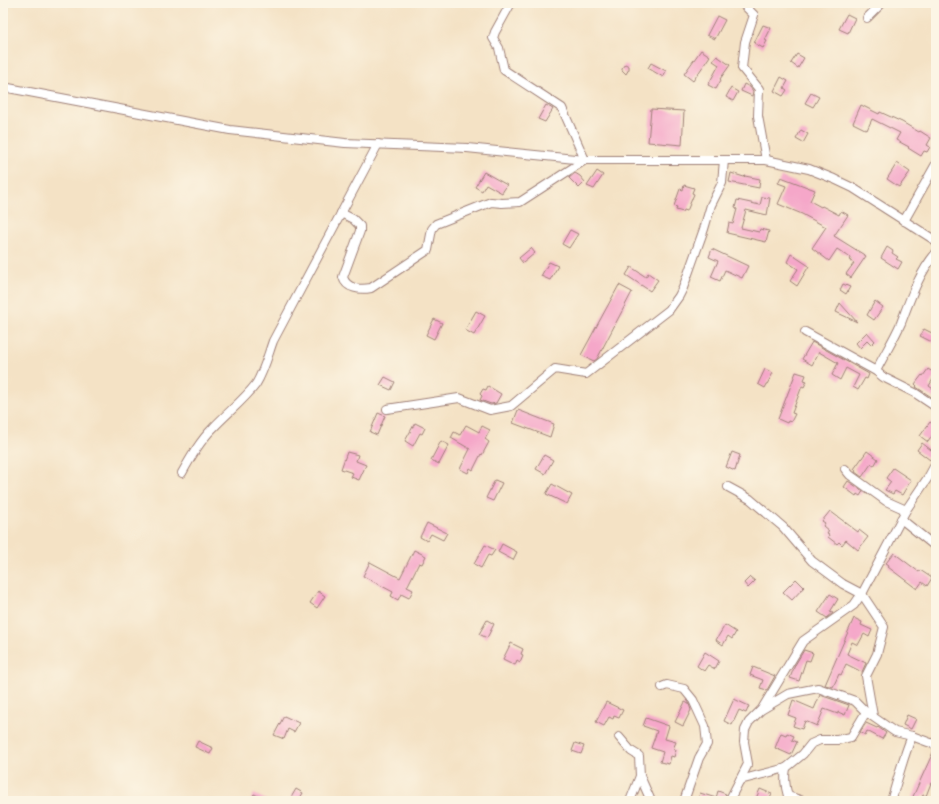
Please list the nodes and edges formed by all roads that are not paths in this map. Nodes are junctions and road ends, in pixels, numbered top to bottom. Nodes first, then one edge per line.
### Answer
1 (511, 3) edge
2 (742, 3) edge
3 (882, 3) edge
4 (868, 18) dead end
5 (3, 87) edge
6 (378, 144) junction
7 (585, 160) junction
8 (724, 160) junction
9 (766, 160) junction
10 (936, 164) edge
11 (341, 213) junction
12 (904, 221) junction
13 (936, 241) edge
14 (936, 253) edge
15 (805, 332) dead end
16 (876, 370) junction
17 (936, 407) edge
18 (387, 409) dead end
19 (936, 462) edge
20 (845, 469) dead end
21 (182, 473) dead end
22 (728, 487) dead end
23 (906, 510) junction
24 (901, 519) junction
25 (936, 547) edge
26 (862, 594) junction
27 (662, 687) dead end
28 (761, 710) junction
29 (870, 714) junction
30 (912, 736) junction
31 (619, 737) dead end
32 (936, 745) edge
33 (786, 768) junction
34 (640, 776) junction
35 (740, 780) junction
36 (630, 801) edge
37 (651, 801) edge
38 (684, 801) edge
39 (729, 801) edge
40 (803, 801) edge
41 (891, 801) edge

1 - 7 street
2 - 9 street
3 - 4 street
5 - 6 street
6 - 7 street
6 - 11 street
7 - 8 street
7 - 11 street
8 - 9 street
8 - 18 street
9 - 12 street
10 - 12 street
11 - 21 street
12 - 13 street
14 - 16 street
15 - 16 street
16 - 17 street
19 - 23 street
20 - 23 street
22 - 26 street
23 - 24 street
24 - 25 street
24 - 26 street
26 - 28 street
26 - 29 street
27 - 38 street
28 - 29 street
28 - 35 street
29 - 30 street
29 - 33 street
30 - 32 street
30 - 41 street
31 - 34 street
33 - 35 street
33 - 40 street
34 - 36 street
34 - 37 street
35 - 39 street

